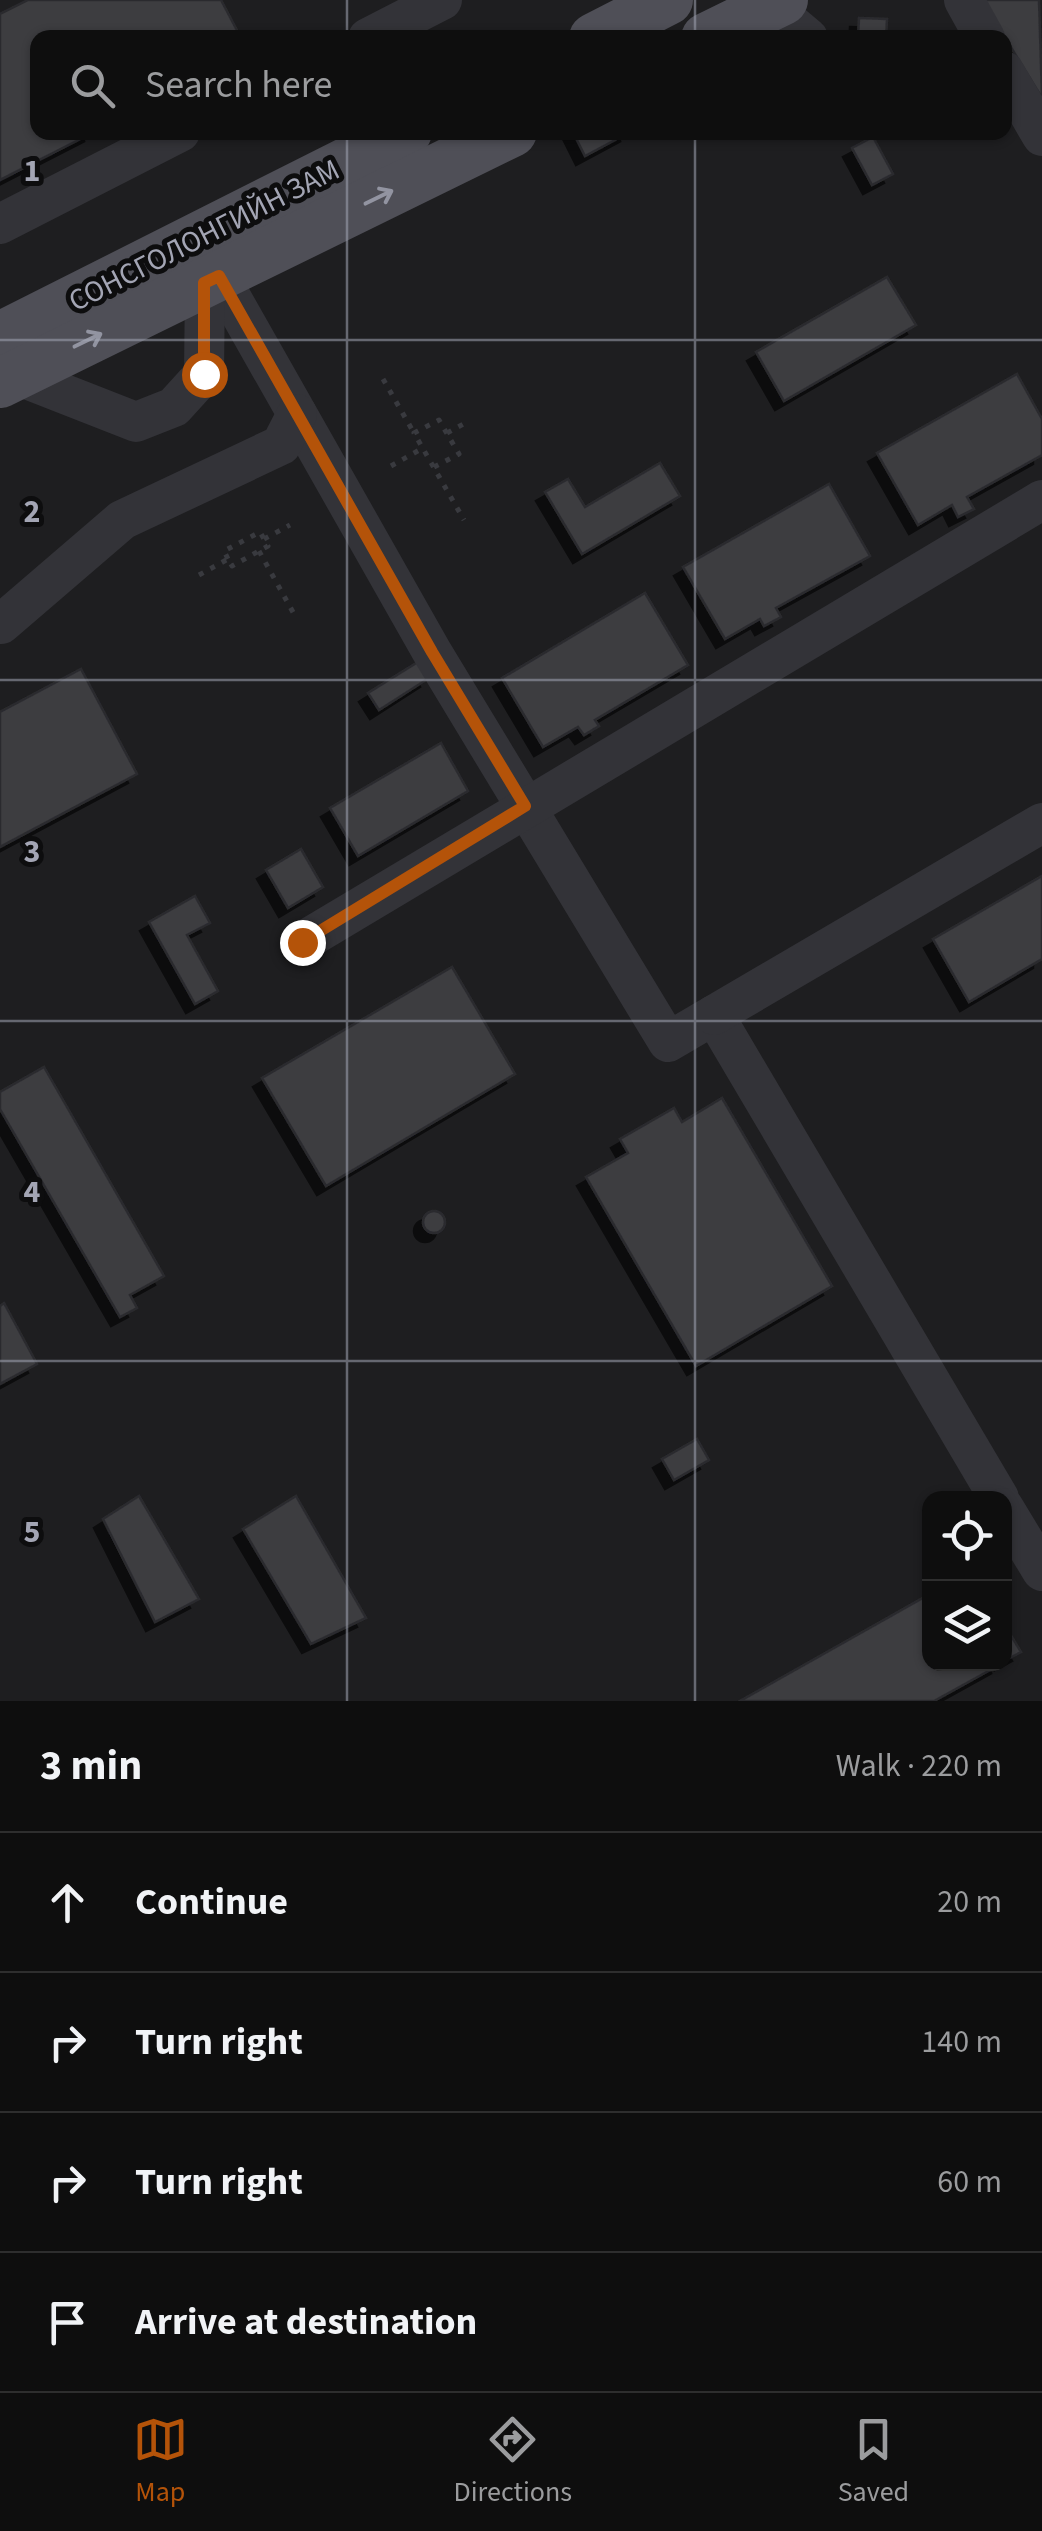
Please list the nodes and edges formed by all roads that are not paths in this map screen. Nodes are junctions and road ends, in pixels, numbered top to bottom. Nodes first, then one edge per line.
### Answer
1 (442, 0) edge
2 (668, 0) edge
3 (964, 0) edge
4 (776, 3) edge
5 (384, 30) edge
6 (610, 30) edge
7 (722, 30) edge
8 (801, 30) edge
9 (981, 30) edge
10 (1012, 84) edge
11 (1042, 136) edge
12 (164, 140) edge
13 (393, 140) edge
14 (496, 140) edge
15 (0, 224) edge
16 (212, 279) junction
17 (5, 365) edge
18 (297, 414) junction
19 (1042, 500) edge
20 (1, 624) edge
21 (525, 806) junction
22 (1042, 823) edge
23 (302, 942) dead end
24 (714, 1015) junction
25 (995, 1491) edge
26 (1012, 1521) edge
27 (1042, 1571) edge

1 - 5 lane
2 - 6 main road
3 - 9 lane
4 - 7 main road
4 - 8 lane
10 - 11 lane
12 - 15 lane
13 - 17 main road, СОНСГОЛОНГИЙН ЗАМ
16 -> 14 main road, СОНСГОЛОНГИЙН ЗАМ
17 -> 16 main road, СОНСГОЛОНГИЙН ЗАМ
16 - 17 lane
16 - 18 lane
18 - 20 lane
18 - 21 lane
19 - 21 lane
21 - 23 lane
21 - 24 lane
22 - 24 lane
24 - 25 lane
26 - 27 lane

